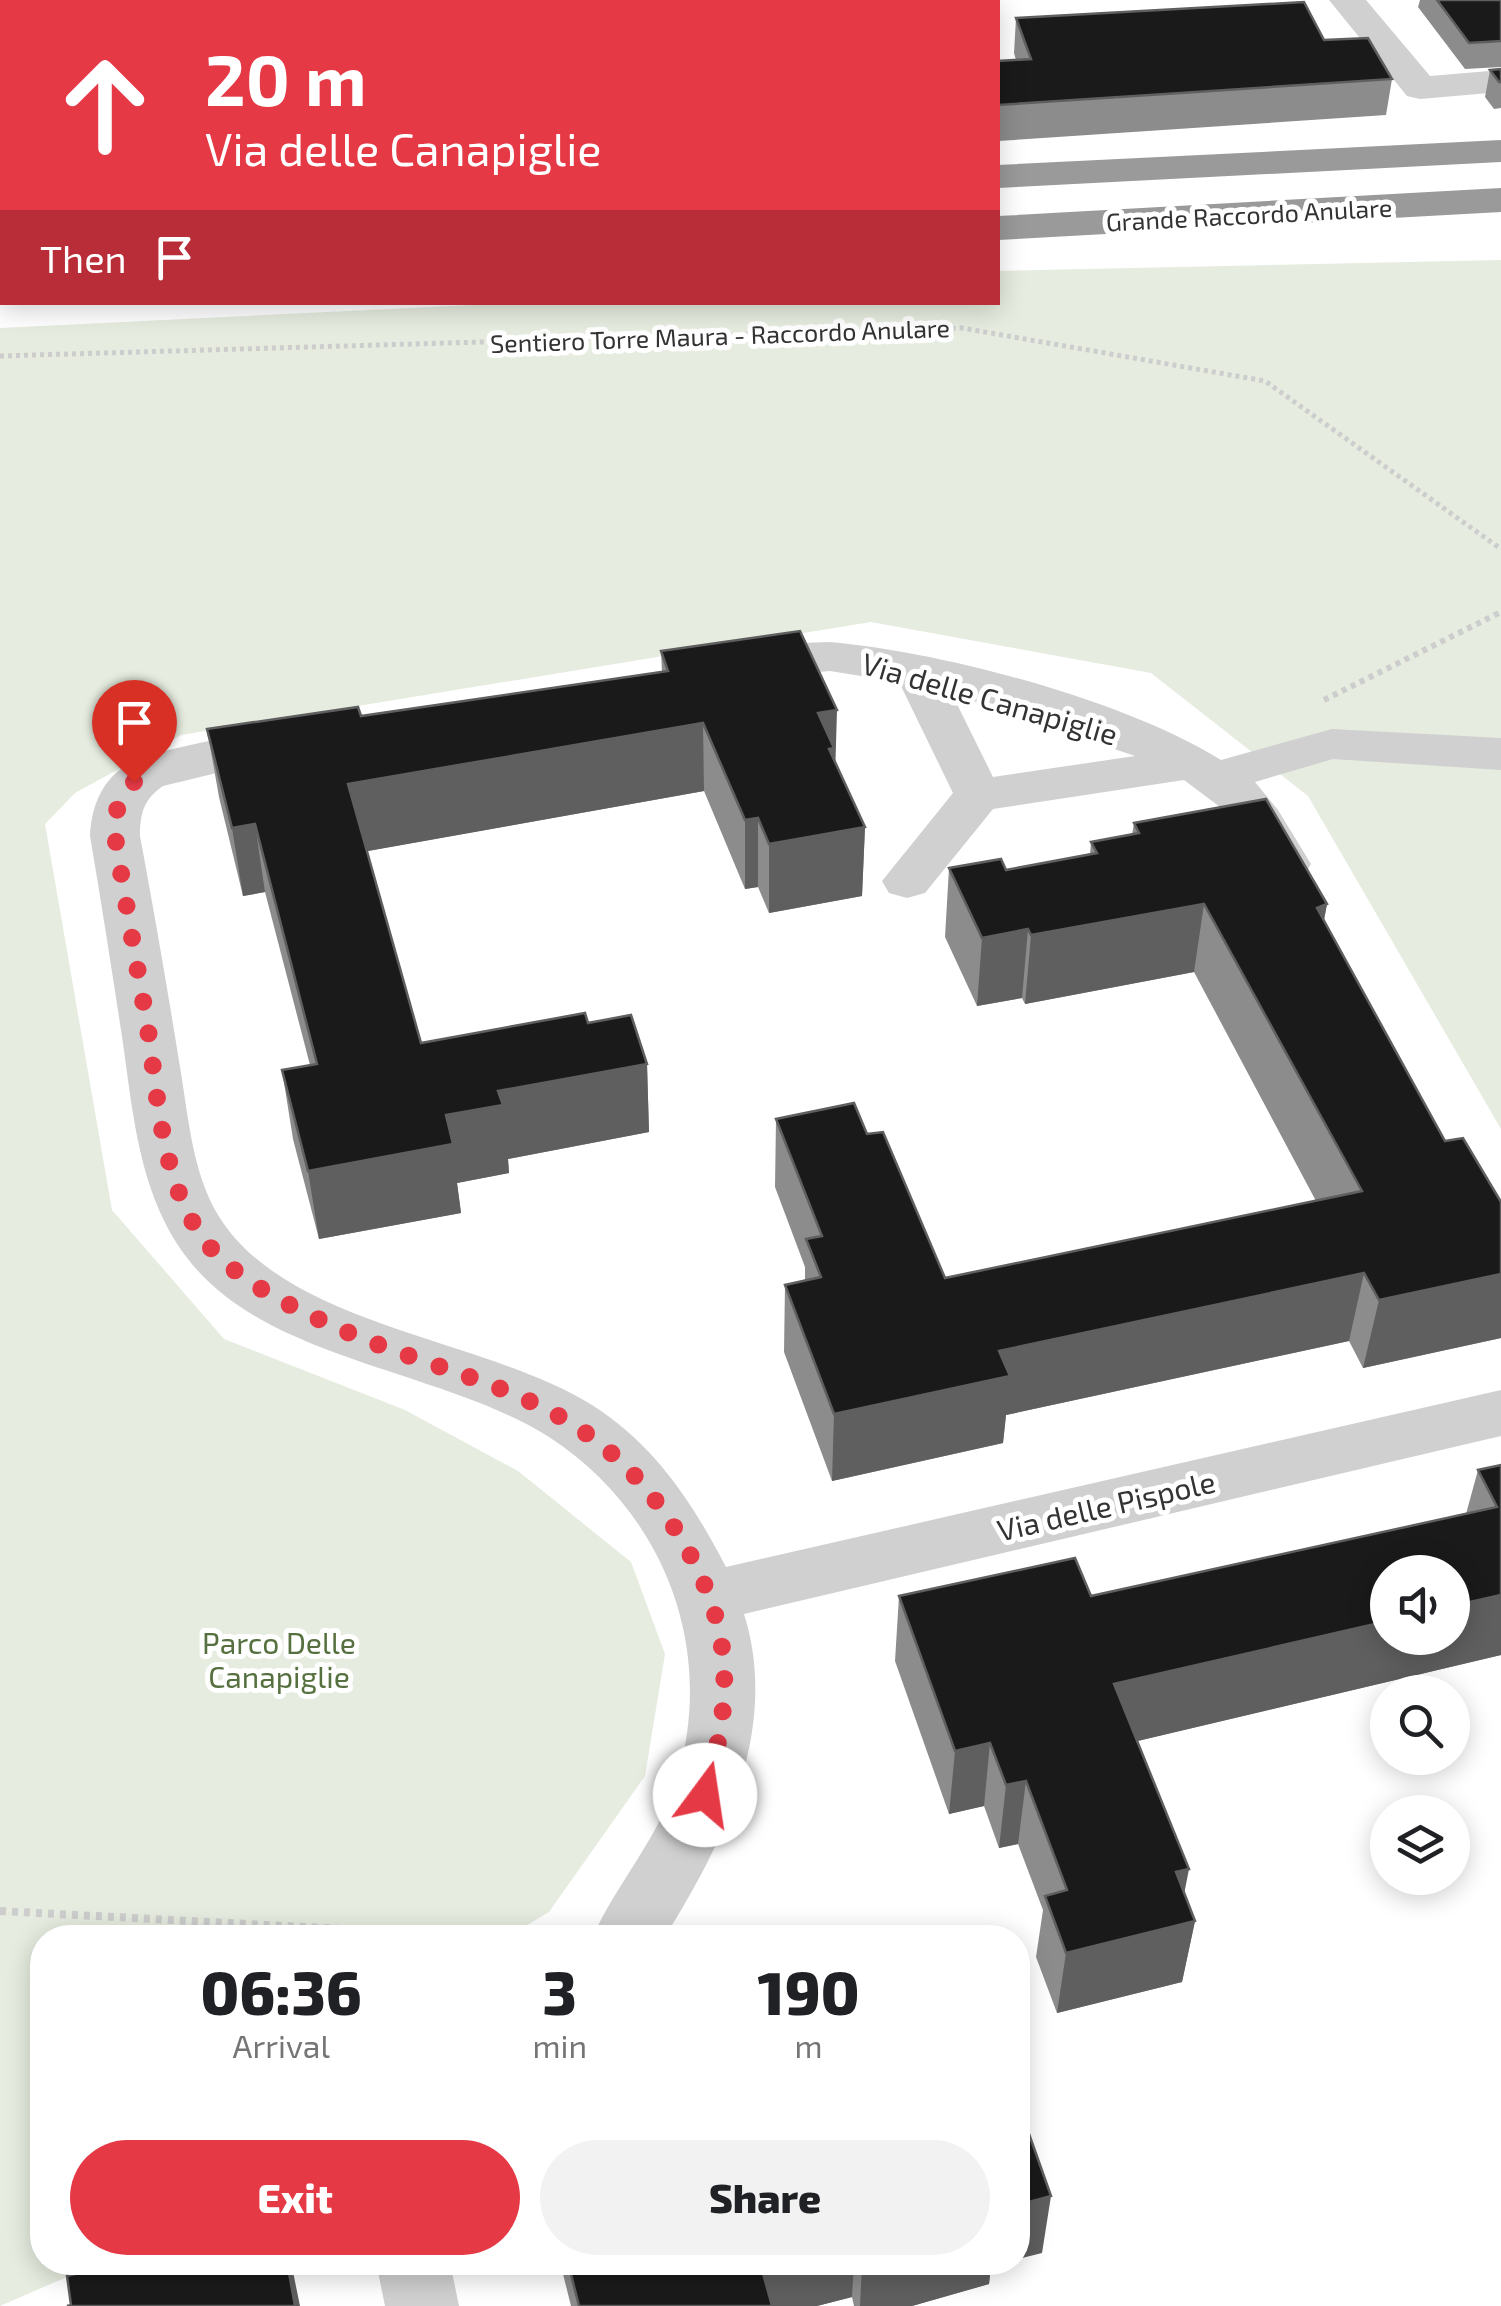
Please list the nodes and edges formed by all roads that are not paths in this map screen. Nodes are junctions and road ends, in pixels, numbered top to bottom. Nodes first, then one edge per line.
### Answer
1 (1347, 0) edge
2 (1501, 81) edge
3 (1501, 132) edge
4 (1501, 151) edge
5 (1289, 162) junction
6 (1000, 177) edge
7 (1491, 202) edge
8 (1000, 228) edge
9 (684, 672) edge
10 (918, 672) junction
11 (339, 731) edge
12 (1501, 754) edge
13 (1204, 770) junction
14 (978, 796) junction
15 (907, 881) dead end
16 (1306, 900) edge
17 (1501, 1414) edge
18 (712, 1596) junction
19 (634, 1925) edge
20 (416, 2275) edge
21 (422, 2306) edge

1 - 2 street
3 - 5 highway
4 - 5 highway, Grande Raccordo Anulare
5 - 6 highway, Grande Raccordo Anulare
7 - 8 highway, Grande Raccordo Anulare
9 - 10 street, Via delle Canapiglie
10 - 13 street, Via delle Canapiglie
10 - 14 street
11 - 18 street
12 - 13 street
13 - 14 street
13 - 16 street, Via delle Canapiglie
14 - 15 street
17 - 18 street, Via delle Pispole
18 - 19 street
20 - 21 street

